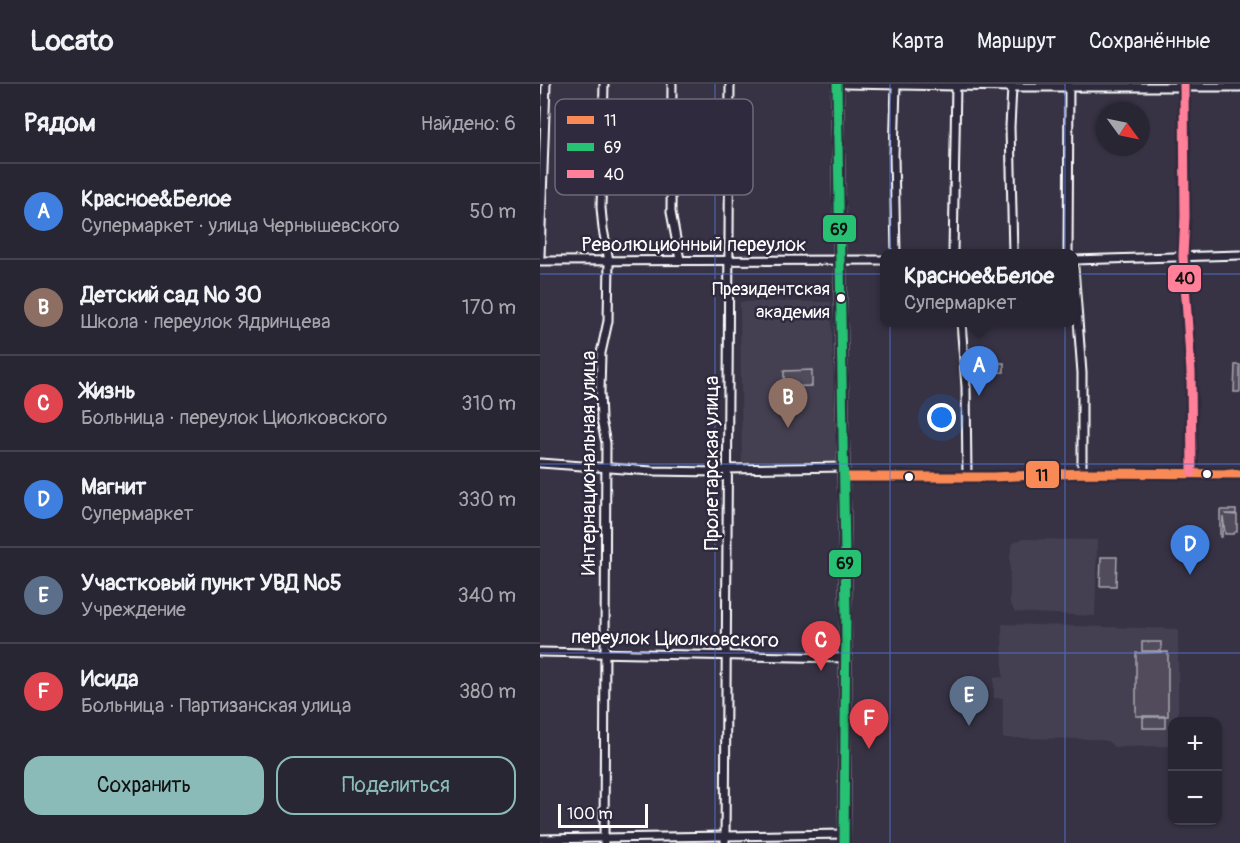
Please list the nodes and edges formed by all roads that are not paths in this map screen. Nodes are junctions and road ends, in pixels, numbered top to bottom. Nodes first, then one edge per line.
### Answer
1 (546, 84) edge
2 (604, 84) edge
3 (672, 84) edge
4 (730, 84) edge
5 (837, 84) edge
6 (846, 84) edge
7 (896, 85) edge
8 (956, 85) edge
9 (1126, 85) edge
10 (1184, 85) edge
11 (1069, 86) edge
12 (1012, 87) junction
13 (1240, 87) edge
14 (604, 99) edge
15 (672, 99) edge
16 (730, 99) edge
17 (601, 195) edge
18 (671, 195) edge
19 (729, 195) edge
20 (896, 249) edge
21 (953, 249) edge
22 (1012, 249) edge
23 (1068, 249) edge
24 (1240, 255) edge
25 (540, 256) edge
26 (1184, 256) junction
27 (680, 260) junction
28 (729, 260) junction
29 (839, 260) junction
30 (880, 260) edge
31 (1078, 260) edge
32 (540, 261) edge
33 (609, 261) junction
34 (1078, 320) edge
35 (961, 327) edge
36 (540, 464) edge
37 (844, 466) junction
38 (606, 469) junction
39 (727, 469) junction
40 (1082, 473) junction
41 (1192, 473) junction
42 (1240, 474) edge
43 (845, 477) junction
44 (967, 477) junction
45 (540, 652) edge
46 (606, 654) junction
47 (727, 655) junction
48 (846, 658) junction
49 (844, 838) edge
50 (540, 839) edge
51 (725, 839) edge
52 (604, 840) edge

1 - 25 street
2 - 14 street, Интернациональная улица
3 - 15 street
4 - 16 street, Пролетарская улица
5 - 29 main road
6 - 7 street
7 - 8 street
7 - 20 street
8 - 12 street
8 - 21 street
9 - 10 street
9 - 11 street
10 - 13 street
10 - 26 street
11 - 12 street
11 - 23 street
12 - 22 street
17 - 33 street, Интернациональная улица
18 - 27 street
19 - 28 street, Пролетарская улица
24 - 26 street
26 - 31 street
26 - 41 street
27 - 28 street, Революционный переулок
27 - 33 street, Революционный переулок
28 - 29 street, Революционный переулок
28 - 39 street, Пролетарская улица
29 - 30 street, Революционный переулок
29 - 37 main road
32 - 33 street, Революционный переулок
33 - 38 street, Интернациональная улица
34 - 40 street
35 - 44 street
36 - 38 street
37 - 39 street
37 - 43 main road
38 - 39 street
38 - 46 street, Интернациональная улица
39 - 47 street, Пролетарская улица
40 - 41 street
40 - 44 street
41 - 42 street
43 - 44 street
43 - 48 main road
45 - 46 street, переулок Циолковского
46 - 47 street, переулок Циолковского
46 - 52 street, Интернациональная улица
47 - 48 street, переулок Циолковского
47 - 51 street, Пролетарская улица
48 - 49 main road
49 - 51 street
50 - 52 street
51 - 52 street

